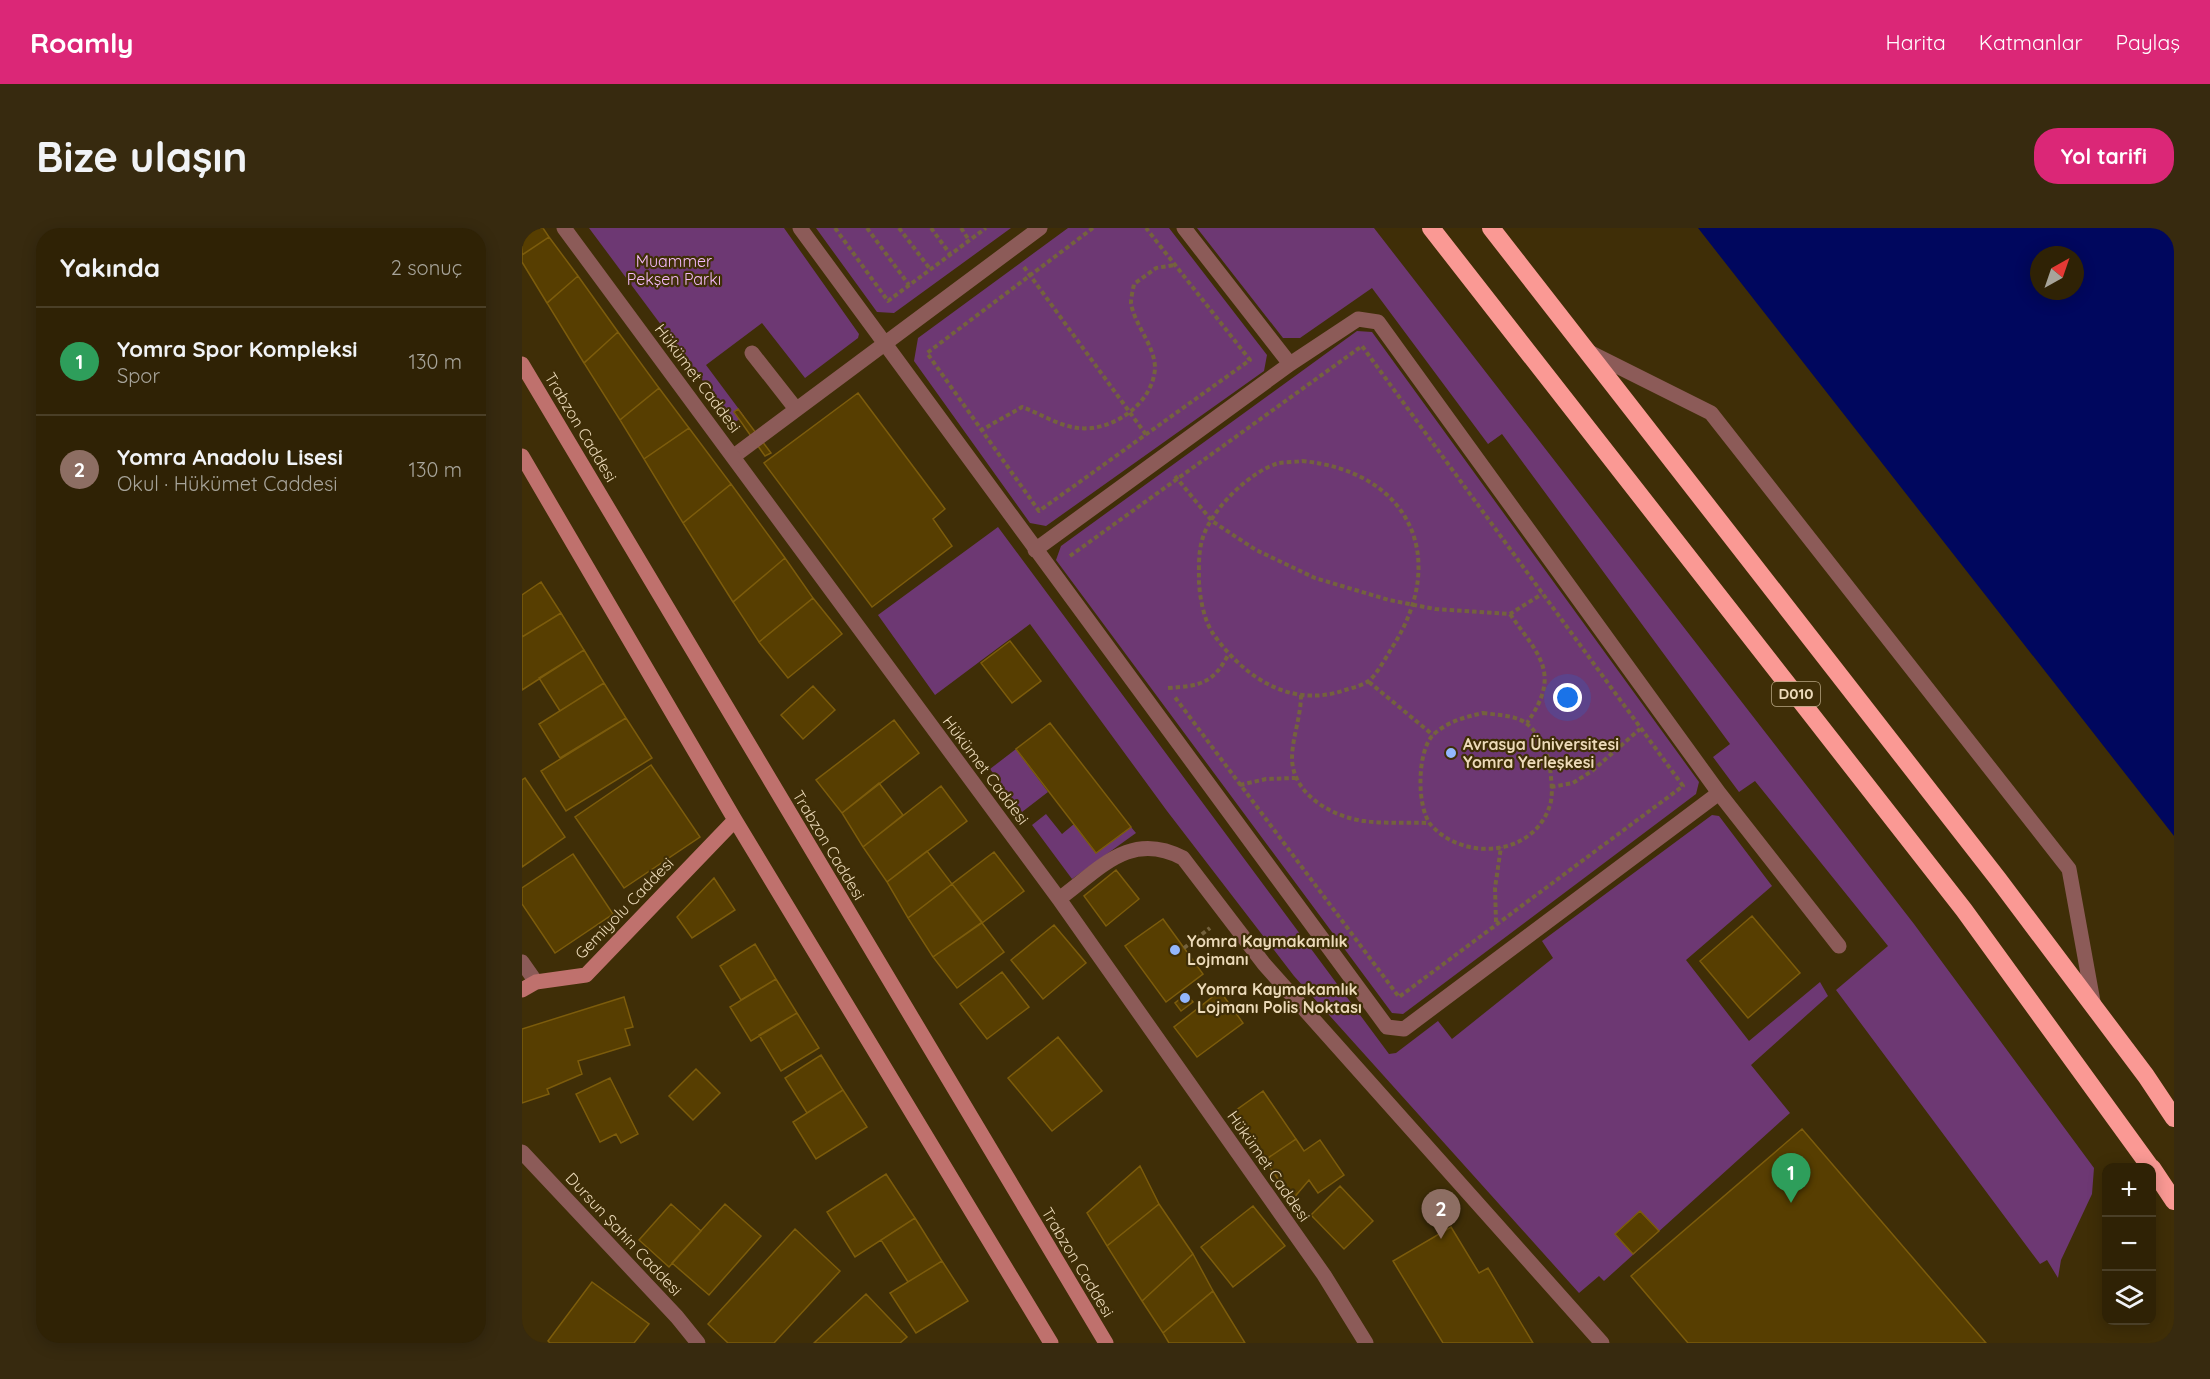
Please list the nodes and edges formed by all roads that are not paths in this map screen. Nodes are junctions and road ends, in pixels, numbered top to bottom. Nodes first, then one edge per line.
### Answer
1 (564, 228) edge
2 (800, 228) edge
3 (1040, 228) edge
4 (1184, 228) edge
5 (1431, 228) edge
6 (1491, 228) edge
7 (884, 343) junction
8 (1587, 351) junction
9 (752, 353) dead end
10 (522, 364) edge
11 (1290, 364) junction
12 (796, 409) junction
13 (522, 456) edge
14 (734, 456) junction
15 (1035, 550) junction
16 (1719, 793) junction
17 (735, 820) junction
18 (1059, 900) junction
19 (1839, 946) dead end
20 (522, 962) edge
21 (537, 982) junction
22 (522, 990) edge
23 (2094, 1007) junction
24 (2174, 1118) edge
25 (522, 1152) edge
26 (2147, 1163) edge
27 (2156, 1175) edge
28 (2174, 1201) edge
29 (698, 1343) edge
30 (1051, 1343) edge
31 (1106, 1343) edge
32 (1366, 1343) edge
33 (1602, 1343) edge

1 - 14 street, Hükümet Caddesi
2 - 7 street
3 - 7 street
4 - 11 street
5 - 26 highway, D010
6 - 8 highway, D010
7 - 12 street
7 - 15 street
8 - 23 highway, D010
8 - 23 street
9 - 12 street
10 - 31 main road, Trabzon Caddesi
11 - 15 street
11 - 16 street
12 - 14 street
13 - 17 main road
14 - 18 street, Hükümet Caddesi
15 - 16 street
16 - 19 street
17 - 21 main road, Gemiyolu Caddesi
17 - 30 main road
18 - 32 street, Hükümet Caddesi
18 - 33 street
20 - 21 street
21 - 22 main road, Gemiyolu Caddesi
23 - 24 highway, D010
25 - 29 street, Dursun Şahin Caddesi
27 - 28 highway, D010

